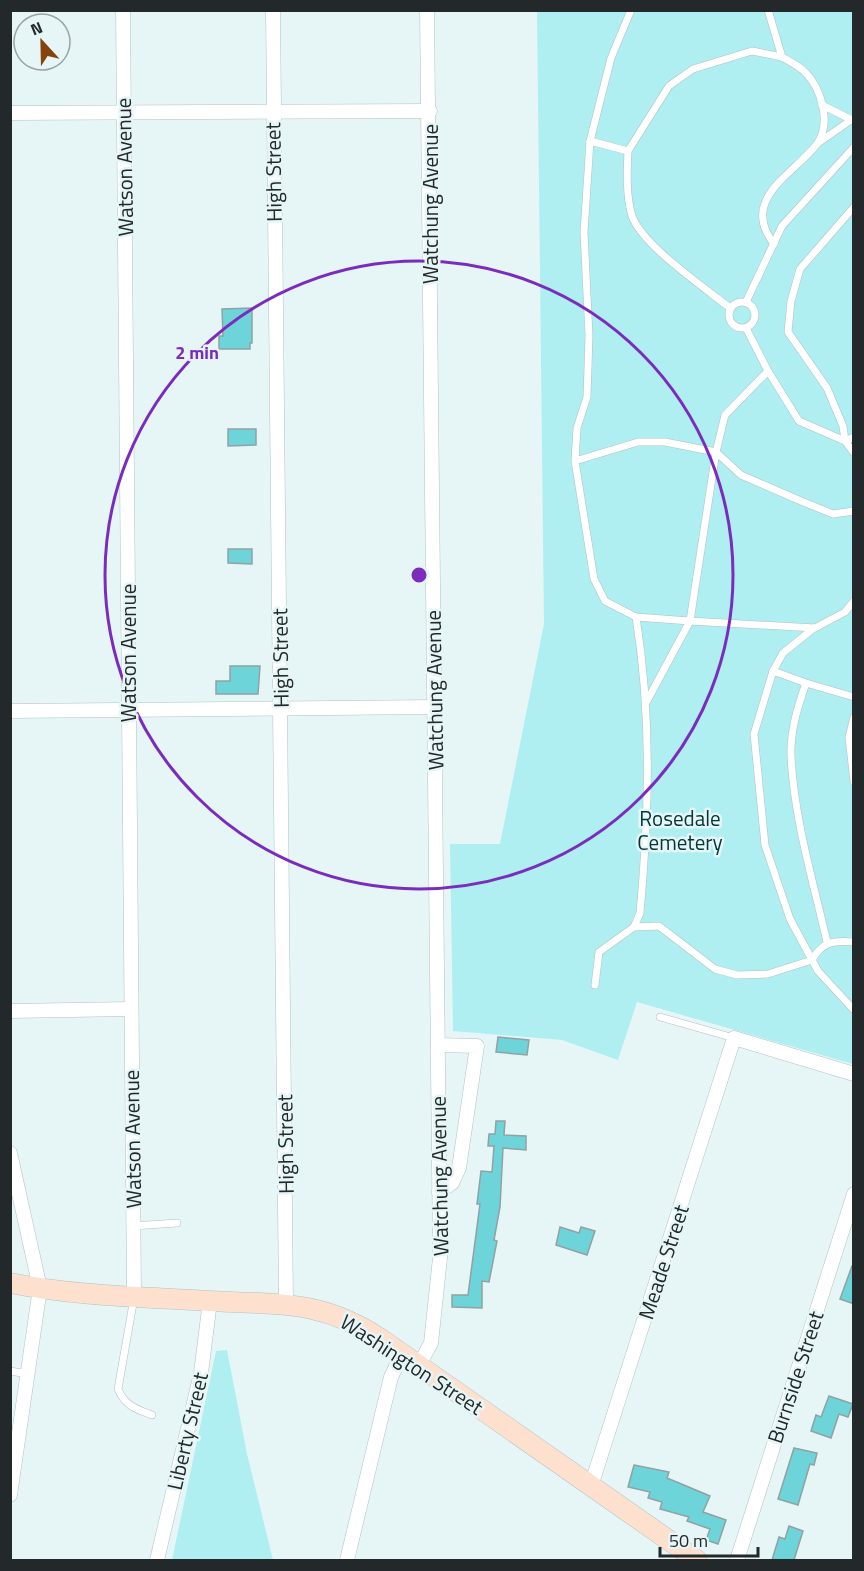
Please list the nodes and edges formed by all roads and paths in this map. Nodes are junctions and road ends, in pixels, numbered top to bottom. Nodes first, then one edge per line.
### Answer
1 (123, 10) edge
2 (273, 10) edge
3 (427, 10) edge
4 (631, 10) edge
5 (768, 10) edge
6 (782, 57) junction
7 (822, 105) junction
8 (272, 111) junction
9 (430, 111) junction
10 (123, 112) junction
11 (10, 113) edge
12 (852, 118) edge
13 (590, 141) junction
14 (818, 143) junction
15 (854, 147) edge
16 (628, 151) junction
17 (854, 207) edge
18 (774, 244) junction
19 (746, 302) junction
20 (730, 308) junction
21 (746, 328) junction
22 (768, 371) junction
23 (854, 437) edge
24 (845, 441) junction
25 (716, 452) junction
26 (854, 453) edge
27 (575, 461) junction
28 (854, 511) edge
29 (854, 601) edge
30 (636, 617) junction
31 (690, 621) junction
32 (815, 628) junction
33 (773, 671) junction
34 (806, 683) junction
35 (854, 697) edge
36 (647, 701) junction
37 (434, 707) junction
38 (129, 710) junction
39 (281, 710) junction
40 (10, 711) edge
41 (854, 717) edge
42 (854, 782) edge
43 (634, 927) junction
44 (827, 942) junction
45 (854, 942) edge
46 (812, 960) junction
47 (595, 985) dead end
48 (130, 1009) junction
49 (854, 1010) edge
50 (10, 1011) edge
51 (660, 1017) dead end
52 (734, 1038) junction
53 (438, 1046) junction
54 (854, 1074) edge
55 (10, 1153) edge
56 (438, 1192) junction
57 (854, 1194) edge
58 (177, 1223) dead end
59 (133, 1226) junction
60 (10, 1283) edge
61 (40, 1288) junction
62 (134, 1295) junction
63 (210, 1301) junction
64 (286, 1305) junction
65 (402, 1354) junction
66 (419, 1365) junction
67 (10, 1371) edge
68 (28, 1374) junction
69 (152, 1415) dead end
70 (591, 1486) junction
71 (10, 1495) edge
72 (689, 1558) edge
73 (157, 1560) edge
74 (348, 1560) edge
75 (737, 1560) edge

1 - 10 street, Watson Avenue
2 - 8 street, High Street
3 - 9 street, Watchung Avenue
4 - 13 lane
5 - 6 lane
6 - 7 lane
6 - 16 lane
7 - 12 lane
7 - 14 lane
8 - 9 street
8 - 10 street
8 - 39 street, High Street
9 - 37 street, Watchung Avenue
10 - 11 street
10 - 38 street, Watson Avenue
12 - 14 lane
13 - 16 lane
13 - 27 lane
14 - 18 lane
15 - 18 lane
16 - 20 lane
17 - 24 lane
18 - 19 lane
19 - 20 lane
19 - 21 lane
20 - 21 lane
21 - 22 lane
22 - 24 lane
22 - 25 lane
23 - 24 lane
24 - 26 lane
25 - 27 lane
25 - 28 lane
25 - 31 lane
27 - 30 lane
29 - 32 lane
30 - 31 lane
30 - 36 lane
31 - 32 lane
31 - 36 lane
32 - 33 lane
33 - 34 lane
33 - 46 lane
34 - 35 lane
34 - 44 lane
36 - 43 lane
37 - 39 street
37 - 53 street, Watchung Avenue
38 - 39 street
38 - 40 street
38 - 48 street, Watson Avenue
39 - 64 street, High Street
41 - 42 lane
43 - 46 lane
43 - 47 lane
44 - 45 lane
44 - 46 lane
46 - 49 lane
48 - 50 street
48 - 59 street, Watson Avenue
51 - 52 lane
52 - 54 street
52 - 70 street, Meade Street
53 - 56 street, Watchung Avenue
53 - 56 street
55 - 61 street
56 - 66 street, Watchung Avenue
57 - 75 street, Burnside Street
58 - 59 lane
59 - 62 street, Watson Avenue
60 - 61 main road, Washington Street
61 - 62 main road, Washington Street
61 - 68 street
62 - 63 main road, Washington Street
62 - 69 lane
63 - 64 main road, Washington Street
63 - 73 street, Liberty Street
64 - 65 main road, Washington Street
65 - 66 main road, Washington Street
65 - 74 street
66 - 70 main road, Washington Street
67 - 68 lane
68 - 71 street
70 - 72 main road, Washington Street

